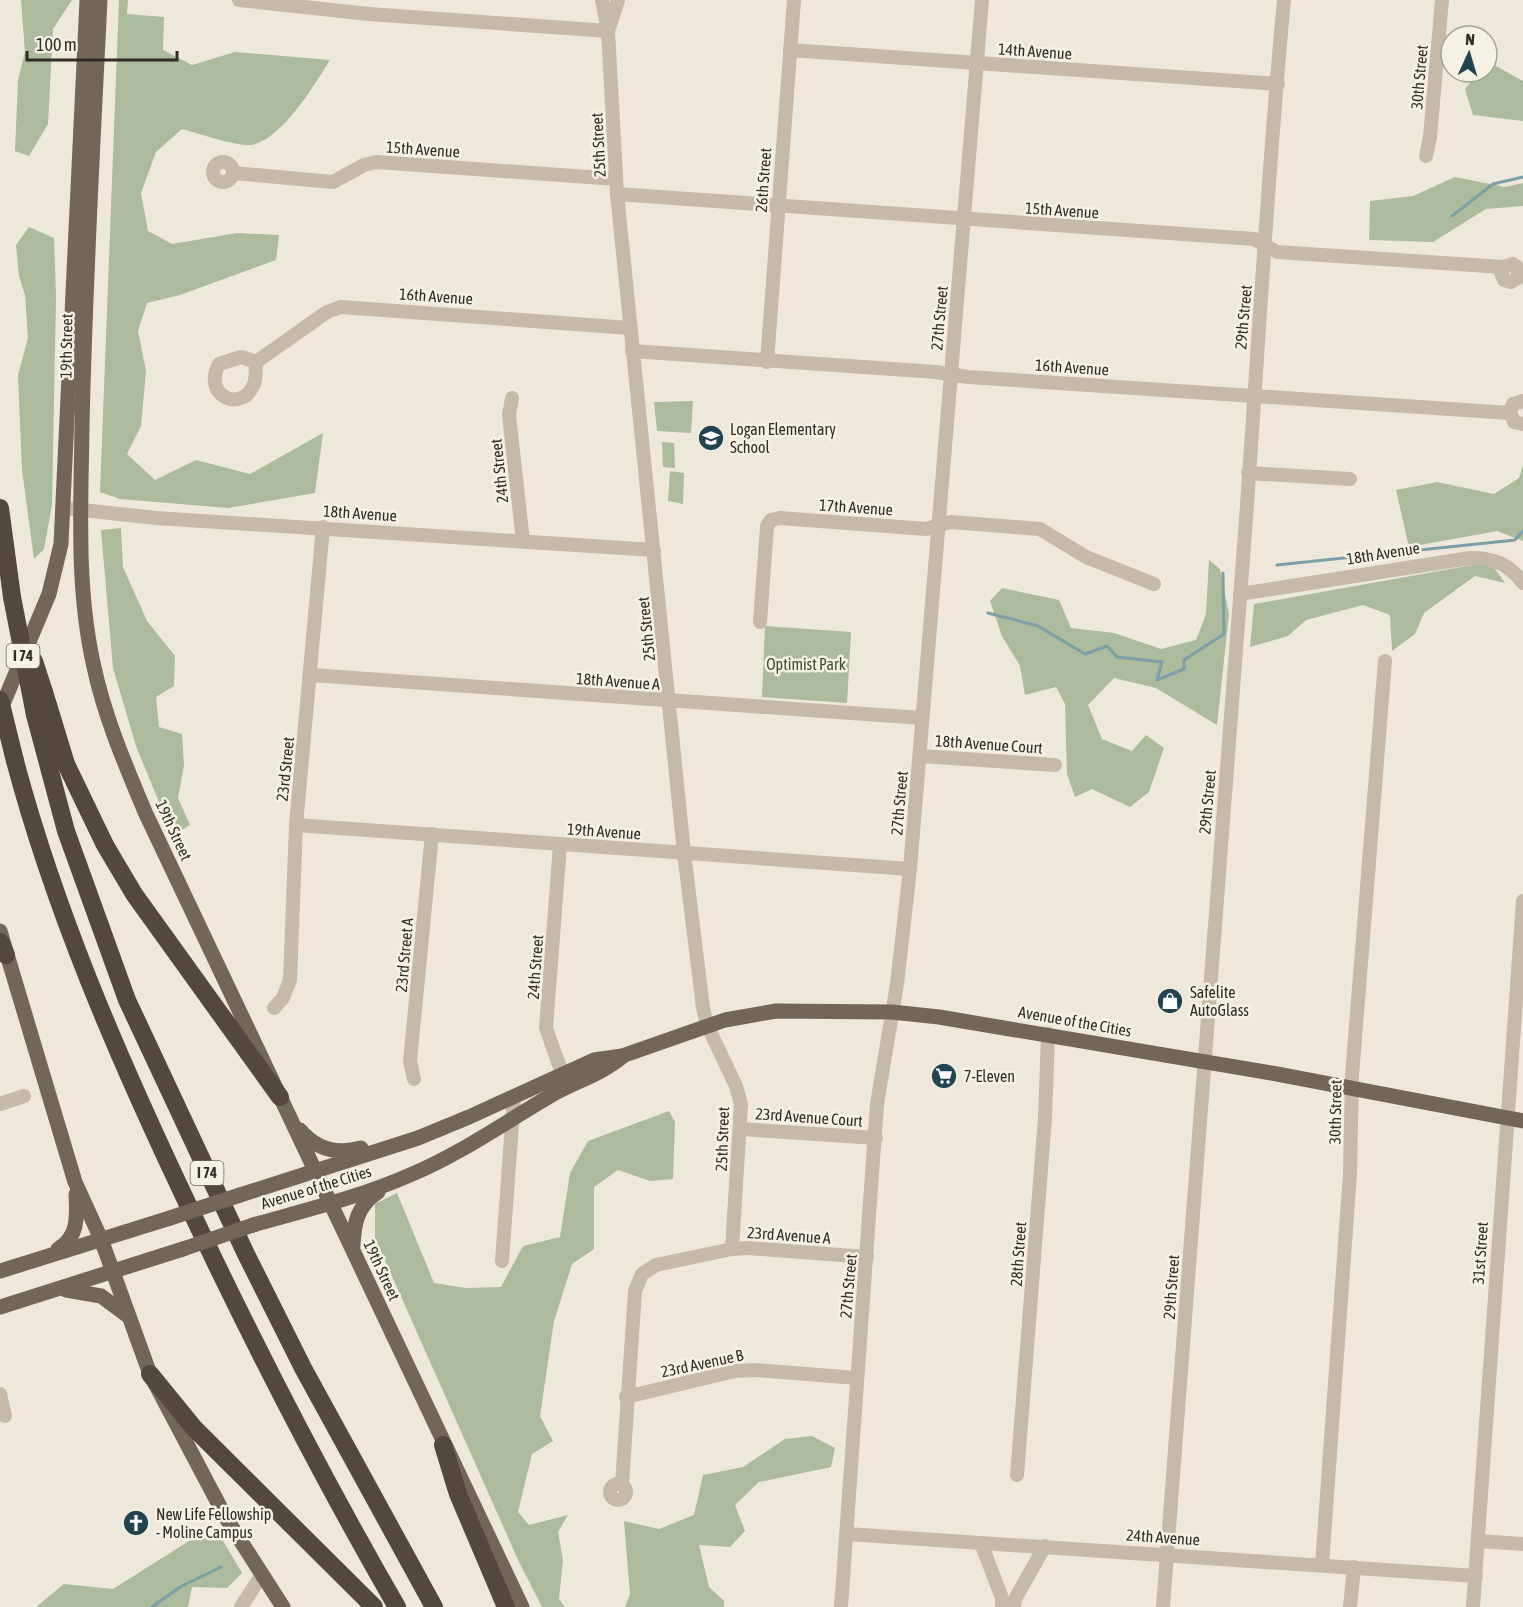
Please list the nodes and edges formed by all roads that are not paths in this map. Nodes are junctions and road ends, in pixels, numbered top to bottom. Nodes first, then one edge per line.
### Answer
1 (87, 0) edge
2 (100, 0) edge
3 (240, 0) edge
4 (602, 0) edge
5 (618, 0) edge
6 (794, 0) edge
7 (982, 0) edge
8 (1284, 0) edge
9 (1442, 0) edge
10 (608, 32) junction
11 (790, 50) junction
12 (977, 64) junction
13 (1278, 84) junction
14 (1426, 156) dead end
15 (233, 173) dead end
16 (616, 179) junction
17 (617, 194) junction
18 (778, 205) junction
19 (964, 220) junction
20 (1265, 245) junction
21 (1503, 267) dead end
22 (630, 328) junction
23 (632, 351) junction
24 (256, 362) dead end
25 (767, 362) junction
26 (951, 375) junction
27 (1253, 396) junction
28 (512, 398) dead end
29 (1523, 401) edge
30 (1510, 413) junction
31 (1523, 424) edge
32 (1248, 473) junction
33 (1350, 479) dead end
34 (0, 508) edge
35 (64, 508) junction
36 (81, 510) junction
37 (938, 526) junction
38 (323, 527) junction
39 (523, 541) junction
40 (654, 550) junction
41 (1523, 583) edge
42 (1154, 584) dead end
43 (1240, 594) junction
44 (12, 597) junction
45 (760, 622) dead end
46 (1385, 661) dead end
47 (311, 675) junction
48 (0, 700) edge
49 (670, 702) junction
50 (0, 711) edge
51 (922, 718) junction
52 (920, 756) junction
53 (1055, 765) dead end
54 (296, 825) junction
55 (432, 834) junction
56 (560, 845) junction
57 (684, 853) junction
58 (910, 869) junction
59 (1523, 901) edge
60 (0, 931) edge
61 (3, 948) edge
62 (274, 1008) dead end
63 (892, 1011) junction
64 (707, 1025) junction
65 (1048, 1034) junction
66 (1202, 1062) junction
67 (414, 1079) dead end
68 (569, 1080) junction
69 (1352, 1089) junction
70 (24, 1096) dead end
71 (514, 1096) junction
72 (0, 1104) edge
73 (283, 1105) junction
74 (513, 1117) junction
75 (1506, 1118) junction
76 (1523, 1120) edge
77 (741, 1129) junction
78 (876, 1138) junction
79 (315, 1171) junction
80 (395, 1181) junction
81 (75, 1182) junction
82 (330, 1203) junction
83 (101, 1239) junction
84 (353, 1249) junction
85 (732, 1249) junction
86 (867, 1257) junction
87 (44, 1258) junction
88 (502, 1261) dead end
89 (0, 1271) edge
90 (112, 1272) junction
91 (57, 1290) junction
92 (0, 1307) edge
93 (129, 1317) junction
94 (150, 1374) junction
95 (857, 1378) junction
96 (0, 1394) edge
97 (626, 1396) junction
98 (5, 1416) dead end
99 (443, 1445) junction
100 (1017, 1475) dead end
101 (621, 1484) dead end
102 (847, 1534) junction
103 (1478, 1541) junction
104 (981, 1543) junction
105 (1523, 1544) edge
106 (1045, 1546) junction
107 (1167, 1554) junction
108 (1322, 1564) junction
109 (1354, 1567) junction
110 (261, 1576) junction
111 (1476, 1576) junction
112 (241, 1607) edge
113 (283, 1607) edge
114 (374, 1607) edge
115 (398, 1607) edge
116 (434, 1607) edge
117 (506, 1607) edge
118 (522, 1607) edge
119 (841, 1607) edge
120 (1002, 1607) edge
121 (1014, 1607) edge
122 (1163, 1607) edge
123 (1350, 1607) edge
124 (1473, 1607) edge

1 - 35 main road, 19th Street
2 - 36 main road, 19th Street
3 - 10 street
4 - 10 street
5 - 10 street, 25th Street
6 - 11 street, 26th Street
7 - 12 street, 27th Street
8 - 13 street, 29th Street
9 - 14 street, 30th Street
10 - 16 street, 25th Street
11 - 12 street, 14th Avenue
11 - 18 street, 26th Street
12 - 13 street, 14th Avenue
12 - 19 street, 27th Street
13 - 20 street, 29th Street
15 - 16 street, 15th Avenue
16 - 17 street, 25th Street
17 - 18 street, 15th Avenue
17 - 22 street, 25th Street
18 - 19 street, 15th Avenue
18 - 25 street, 26th Street
19 - 20 street, 15th Avenue
19 - 26 street, 27th Street
20 - 21 street, 15th Avenue
20 - 27 street, 29th Street
22 - 23 street, 25th Street
22 - 24 street, 16th Avenue
23 - 25 street, 16th Avenue
23 - 40 street, 25th Street
25 - 26 street, 16th Avenue
26 - 27 street, 16th Avenue
26 - 37 street, 27th Street
27 - 30 street, 16th Avenue
27 - 32 street, 29th Street
28 - 39 street, 24th Street
29 - 30 street
30 - 31 street
32 - 33 street
32 - 43 street, 29th Street
34 - 44 highway, I 74
35 - 36 street, 18th Avenue
35 - 50 main road, 19th Street
36 - 38 street, 18th Avenue
36 - 73 main road, 19th Street
37 - 42 street, 17th Avenue
37 - 45 street, 17th Avenue
37 - 51 street, 27th Street
38 - 39 street, 18th Avenue
38 - 47 street, 23rd Street
39 - 40 street, 18th Avenue
40 - 49 street, 25th Street
41 - 43 street, 18th Avenue
43 - 66 street, 29th Street
44 - 73 highway, bridge
44 - 116 highway, I 74, bridge
46 - 69 street, 30th Street
47 - 49 street, 18th Avenue A
47 - 54 street, 23rd Street
48 - 115 highway, I 74, bridge
49 - 51 street, 18th Avenue A
49 - 57 street, 25th Street
51 - 52 street, 27th Street
52 - 53 street, 18th Avenue Court
52 - 58 street, 27th Street
54 - 55 street, 19th Avenue
54 - 62 street, 23rd Street
55 - 56 street, 19th Avenue
55 - 67 street, 23rd Street A
56 - 57 street, 19th Avenue
56 - 68 street, 24th Street
57 - 58 street, 19th Avenue
57 - 64 street, 25th Street
58 - 63 street, 27th Street
59 - 75 street, 31st Street
60 - 61 main road
61 - 81 main road
63 - 64 main road, Avenue of the Cities
63 - 65 main road, Avenue of the Cities
63 - 78 street, 27th Street
64 - 68 main road, Avenue of the Cities
64 - 77 street, 25th Street
65 - 66 main road, Avenue of the Cities
65 - 100 street, 28th Street
66 - 69 main road, Avenue of the Cities
66 - 107 street, 29th Street
68 - 71 main road, Avenue of the Cities
68 - 74 main road, Avenue of the Cities
69 - 75 main road, Avenue of the Cities
69 - 108 street, 30th Street
70 - 72 street
71 - 73 main road
71 - 74 street
71 - 79 main road, Avenue of the Cities
73 - 79 main road, 19th Street
74 - 80 main road, Avenue of the Cities
74 - 88 street
75 - 76 main road, Avenue of the Cities
75 - 103 street, 31st Street
77 - 78 street, 23rd Avenue Court
77 - 85 street, 25th Street
78 - 86 street, 27th Street
79 - 82 main road, 19th Street
79 - 83 main road, Avenue of the Cities, bridge
80 - 82 main road, Avenue of the Cities
80 - 84 main road
81 - 83 main road
81 - 87 main road
82 - 84 main road, 19th Street
82 - 90 main road, Avenue of the Cities, bridge
83 - 87 main road, Avenue of the Cities
83 - 90 main road
84 - 99 main road, 19th Street
85 - 86 street, 23rd Avenue A
85 - 97 street, 23rd Avenue A
86 - 95 street, 27th Street
87 - 89 main road, Avenue of the Cities
90 - 91 main road, Avenue of the Cities
90 - 93 main road
91 - 92 main road, Avenue of the Cities
91 - 93 main road
93 - 94 main road
94 - 110 main road
94 - 114 highway
95 - 97 street, 23rd Avenue B
95 - 102 street, 27th Street
96 - 98 street
97 - 101 street
99 - 117 highway
99 - 118 main road, 19th Street
102 - 104 street, 24th Avenue
102 - 119 street, 27th Street
103 - 105 street
103 - 111 street, 31st Street
104 - 106 street, 24th Avenue
104 - 120 street
106 - 107 street, 24th Avenue
106 - 121 street
107 - 108 street, 24th Avenue
107 - 122 street, 29th Street
108 - 109 street, 24th Avenue
109 - 111 street, 24th Avenue
109 - 123 street
110 - 112 street
110 - 113 main road
111 - 124 street, 31st Street

